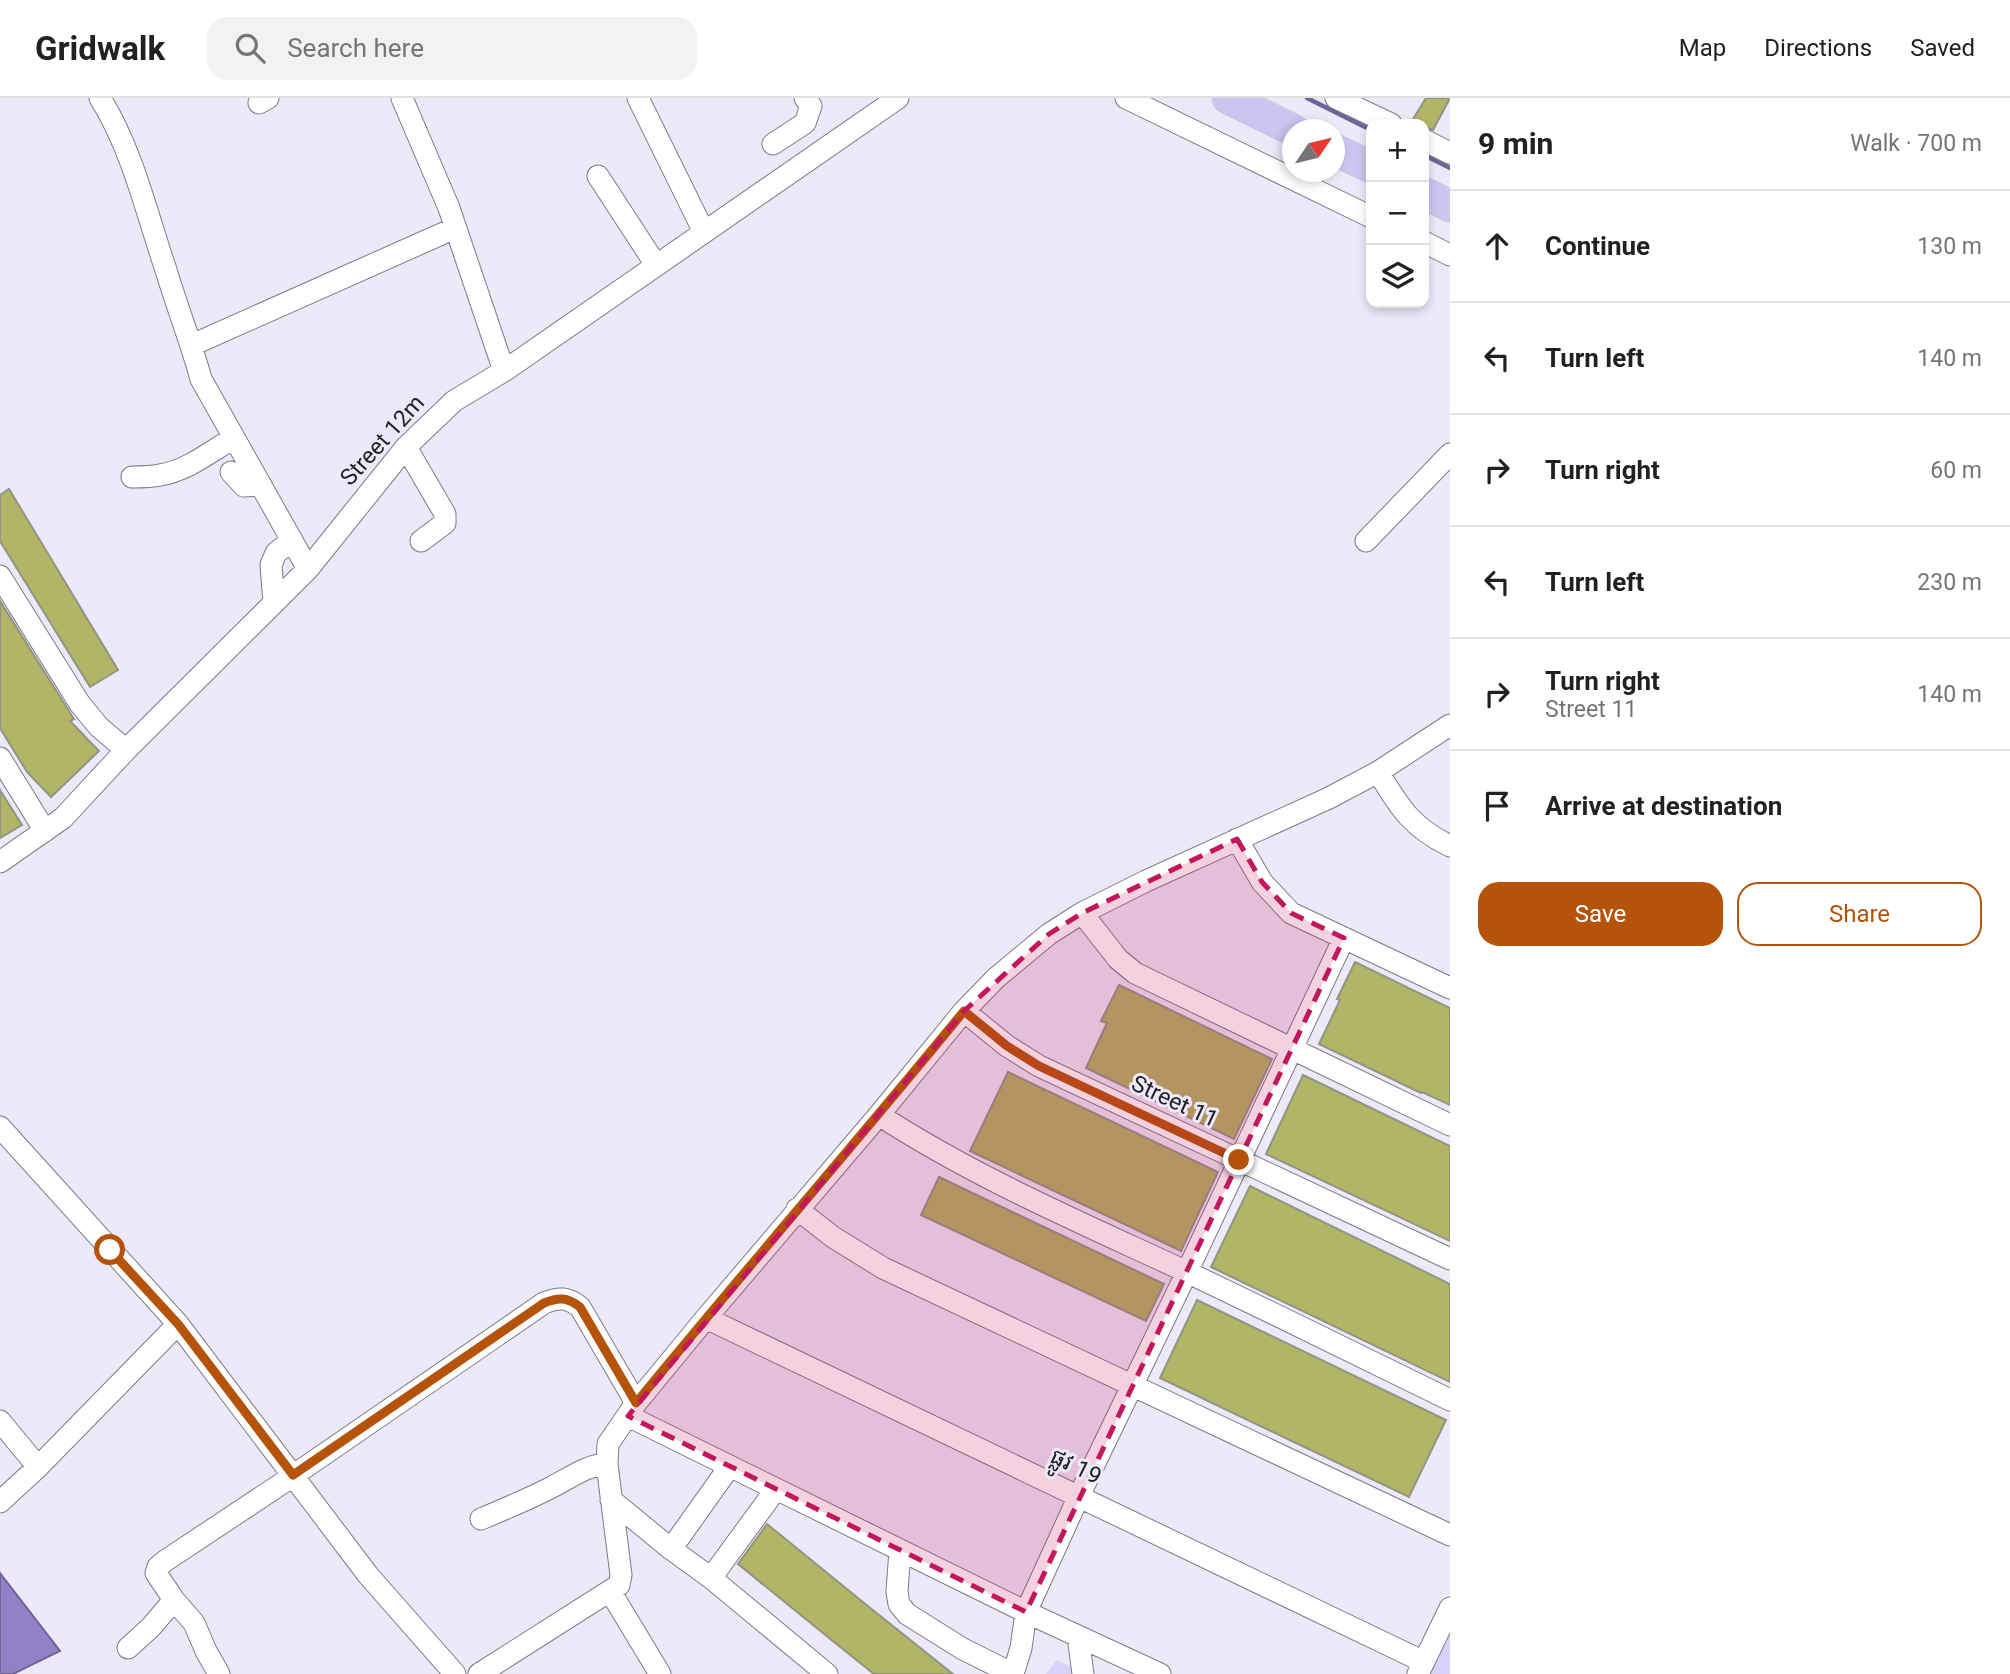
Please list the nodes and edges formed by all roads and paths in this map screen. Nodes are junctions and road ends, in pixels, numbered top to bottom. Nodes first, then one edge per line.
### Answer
1 (402, 98) edge
2 (638, 98) edge
3 (805, 98) edge
4 (898, 98) edge
5 (1126, 98) edge
6 (1228, 98) edge
7 (1336, 98) edge
8 (105, 100) edge
9 (1380, 119) edge
10 (1282, 125) edge
11 (1429, 142) edge
12 (773, 144) dead end
13 (1450, 153) edge
14 (1345, 155) edge
15 (1366, 165) edge
16 (598, 176) dead end
17 (1429, 196) edge
18 (1450, 206) edge
19 (1366, 215) edge
20 (455, 228) junction
21 (704, 232) junction
22 (1429, 244) edge
23 (1450, 255) edge
24 (656, 265) junction
25 (192, 345) junction
26 (504, 371) junction
27 (234, 438) junction
28 (406, 447) junction
29 (1450, 454) edge
30 (231, 472) dead end
31 (132, 477) dead end
32 (261, 485) junction
33 (292, 540) junction
34 (421, 541) dead end
35 (1366, 541) dead end
36 (308, 569) junction
37 (0, 576) edge
38 (274, 603) junction
39 (1450, 725) edge
40 (126, 750) junction
41 (0, 758) edge
42 (1378, 772) junction
43 (45, 831) junction
44 (1237, 839) junction
45 (1450, 846) edge
46 (0, 862) edge
47 (1083, 913) junction
48 (1344, 938) junction
49 (1450, 988) edge
50 (964, 1011) junction
51 (1292, 1048) junction
52 (879, 1115) junction
53 (1450, 1125) edge
54 (0, 1127) edge
55 (1239, 1160) junction
56 (797, 1209) junction
57 (1450, 1259) edge
58 (1187, 1272) junction
59 (706, 1318) junction
60 (178, 1324) junction
61 (1132, 1384) junction
62 (1450, 1400) edge
63 (632, 1409) junction
64 (0, 1421) edge
65 (607, 1464) junction
66 (730, 1466) junction
67 (38, 1467) junction
68 (293, 1475) junction
69 (776, 1489) junction
70 (1079, 1496) junction
71 (611, 1500) junction
72 (0, 1502) edge
73 (481, 1519) dead end
74 (1450, 1535) edge
75 (671, 1549) junction
76 (900, 1550) junction
77 (711, 1578) junction
78 (610, 1591) junction
79 (174, 1600) junction
80 (1450, 1608) edge
81 (1026, 1612) junction
82 (1078, 1636) junction
83 (128, 1648) dead end
84 (1421, 1668) edge
85 (219, 1674) edge
86 (455, 1674) edge
87 (479, 1674) edge
88 (660, 1674) edge
89 (827, 1674) edge
90 (1013, 1674) edge
91 (1083, 1674) edge
92 (1160, 1674) edge

1 - 20 street
2 - 21 street
3 - 12 street
4 - 21 street, Street 12m
5 - 19 street
6 - 10 highway
7 - 9 street
8 - 25 street
11 - 13 street
14 - 15 highway
16 - 24 street
17 - 18 highway
20 - 25 street
20 - 26 street
21 - 24 street, Street 12m
22 - 23 street
24 - 26 street, Street 12m
25 - 27 street
26 - 28 street, Street 12m
27 - 31 street
27 - 32 street
28 - 34 street
28 - 36 street, Street 12m
29 - 35 street
30 - 32 street
32 - 33 street
33 - 36 street
33 - 38 street
36 - 38 street, Street 12m
37 - 40 street
38 - 40 street, Street 12m
39 - 42 street
40 - 43 street, Street 12m
41 - 43 street
42 - 44 street
42 - 45 street
43 - 46 street, Street 12m
44 - 47 street
44 - 48 street
47 - 50 street
47 - 51 street
48 - 49 street
48 - 51 street
50 - 52 street
50 - 55 street, Street 11
51 - 53 street
51 - 55 street
52 - 56 street
52 - 58 street
54 - 60 street
55 - 57 street, Street 11
55 - 58 street
56 - 59 street
56 - 61 street
58 - 61 street
58 - 62 street
59 - 63 street
59 - 70 street, ផ្លូវ 19
60 - 67 street
60 - 68 street
61 - 70 street
61 - 74 street
63 - 65 street
63 - 66 street
63 - 68 street
64 - 67 street
65 - 71 street
65 - 73 street
66 - 69 street
66 - 75 street
67 - 72 street
68 - 79 street
68 - 86 street
69 - 76 street
69 - 77 street
70 - 81 street
70 - 84 street, ផ្លូវ 19
71 - 75 street
71 - 78 street
75 - 77 street
76 - 81 street
76 - 90 street
77 - 89 street
78 - 87 street
78 - 88 street
79 - 83 street
79 - 85 street
80 - 84 street
81 - 82 street
81 - 90 street
82 - 91 street
82 - 92 street

